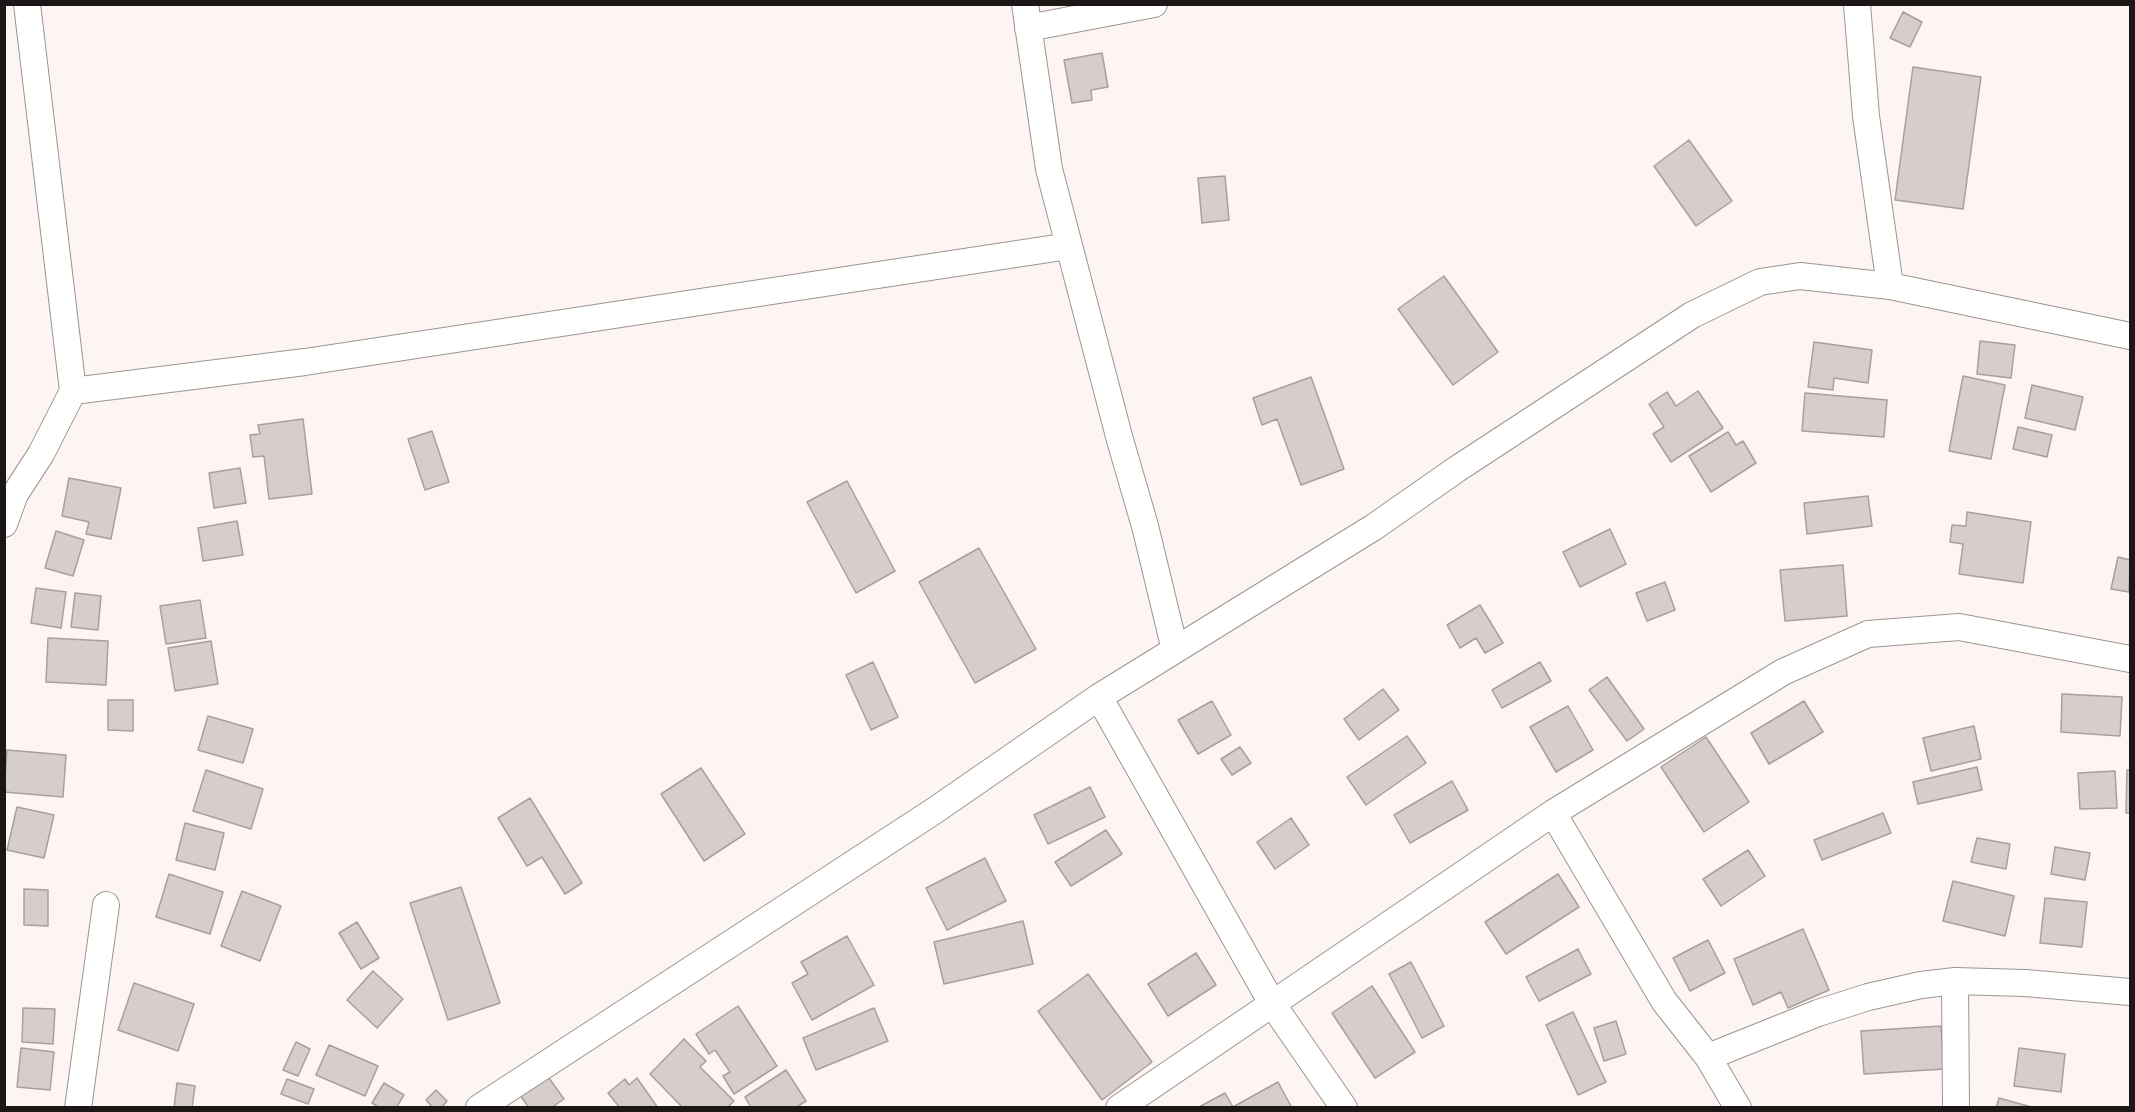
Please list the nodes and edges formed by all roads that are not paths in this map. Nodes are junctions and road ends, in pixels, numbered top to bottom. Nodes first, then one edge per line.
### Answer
1 (27, 4) edge
2 (1154, 4) edge
3 (1857, 4) edge
4 (1027, 16) edge
5 (1069, 246) junction
6 (1890, 286) junction
7 (2130, 336) edge
8 (73, 391) junction
9 (4, 524) edge
10 (1175, 650) junction
11 (2130, 659) edge
12 (1099, 697) junction
13 (1553, 813) junction
14 (106, 905) dead end
15 (1955, 981) junction
16 (2130, 992) edge
17 (1273, 1005) junction
18 (1708, 1058) junction
19 (78, 1107) edge
20 (479, 1107) edge
21 (1119, 1107) edge
22 (1344, 1107) edge
23 (1738, 1107) edge
24 (1956, 1107) edge

1 - 8 street
2 - 4 street
3 - 6 street
4 - 5 street
5 - 8 street
5 - 10 street
6 - 7 street
6 - 10 street
8 - 9 street
10 - 12 street
11 - 13 street
12 - 17 street
12 - 20 street
13 - 17 street
13 - 18 street
14 - 19 street
15 - 16 street
15 - 18 street
15 - 24 street
17 - 21 street
17 - 22 street
18 - 23 street

